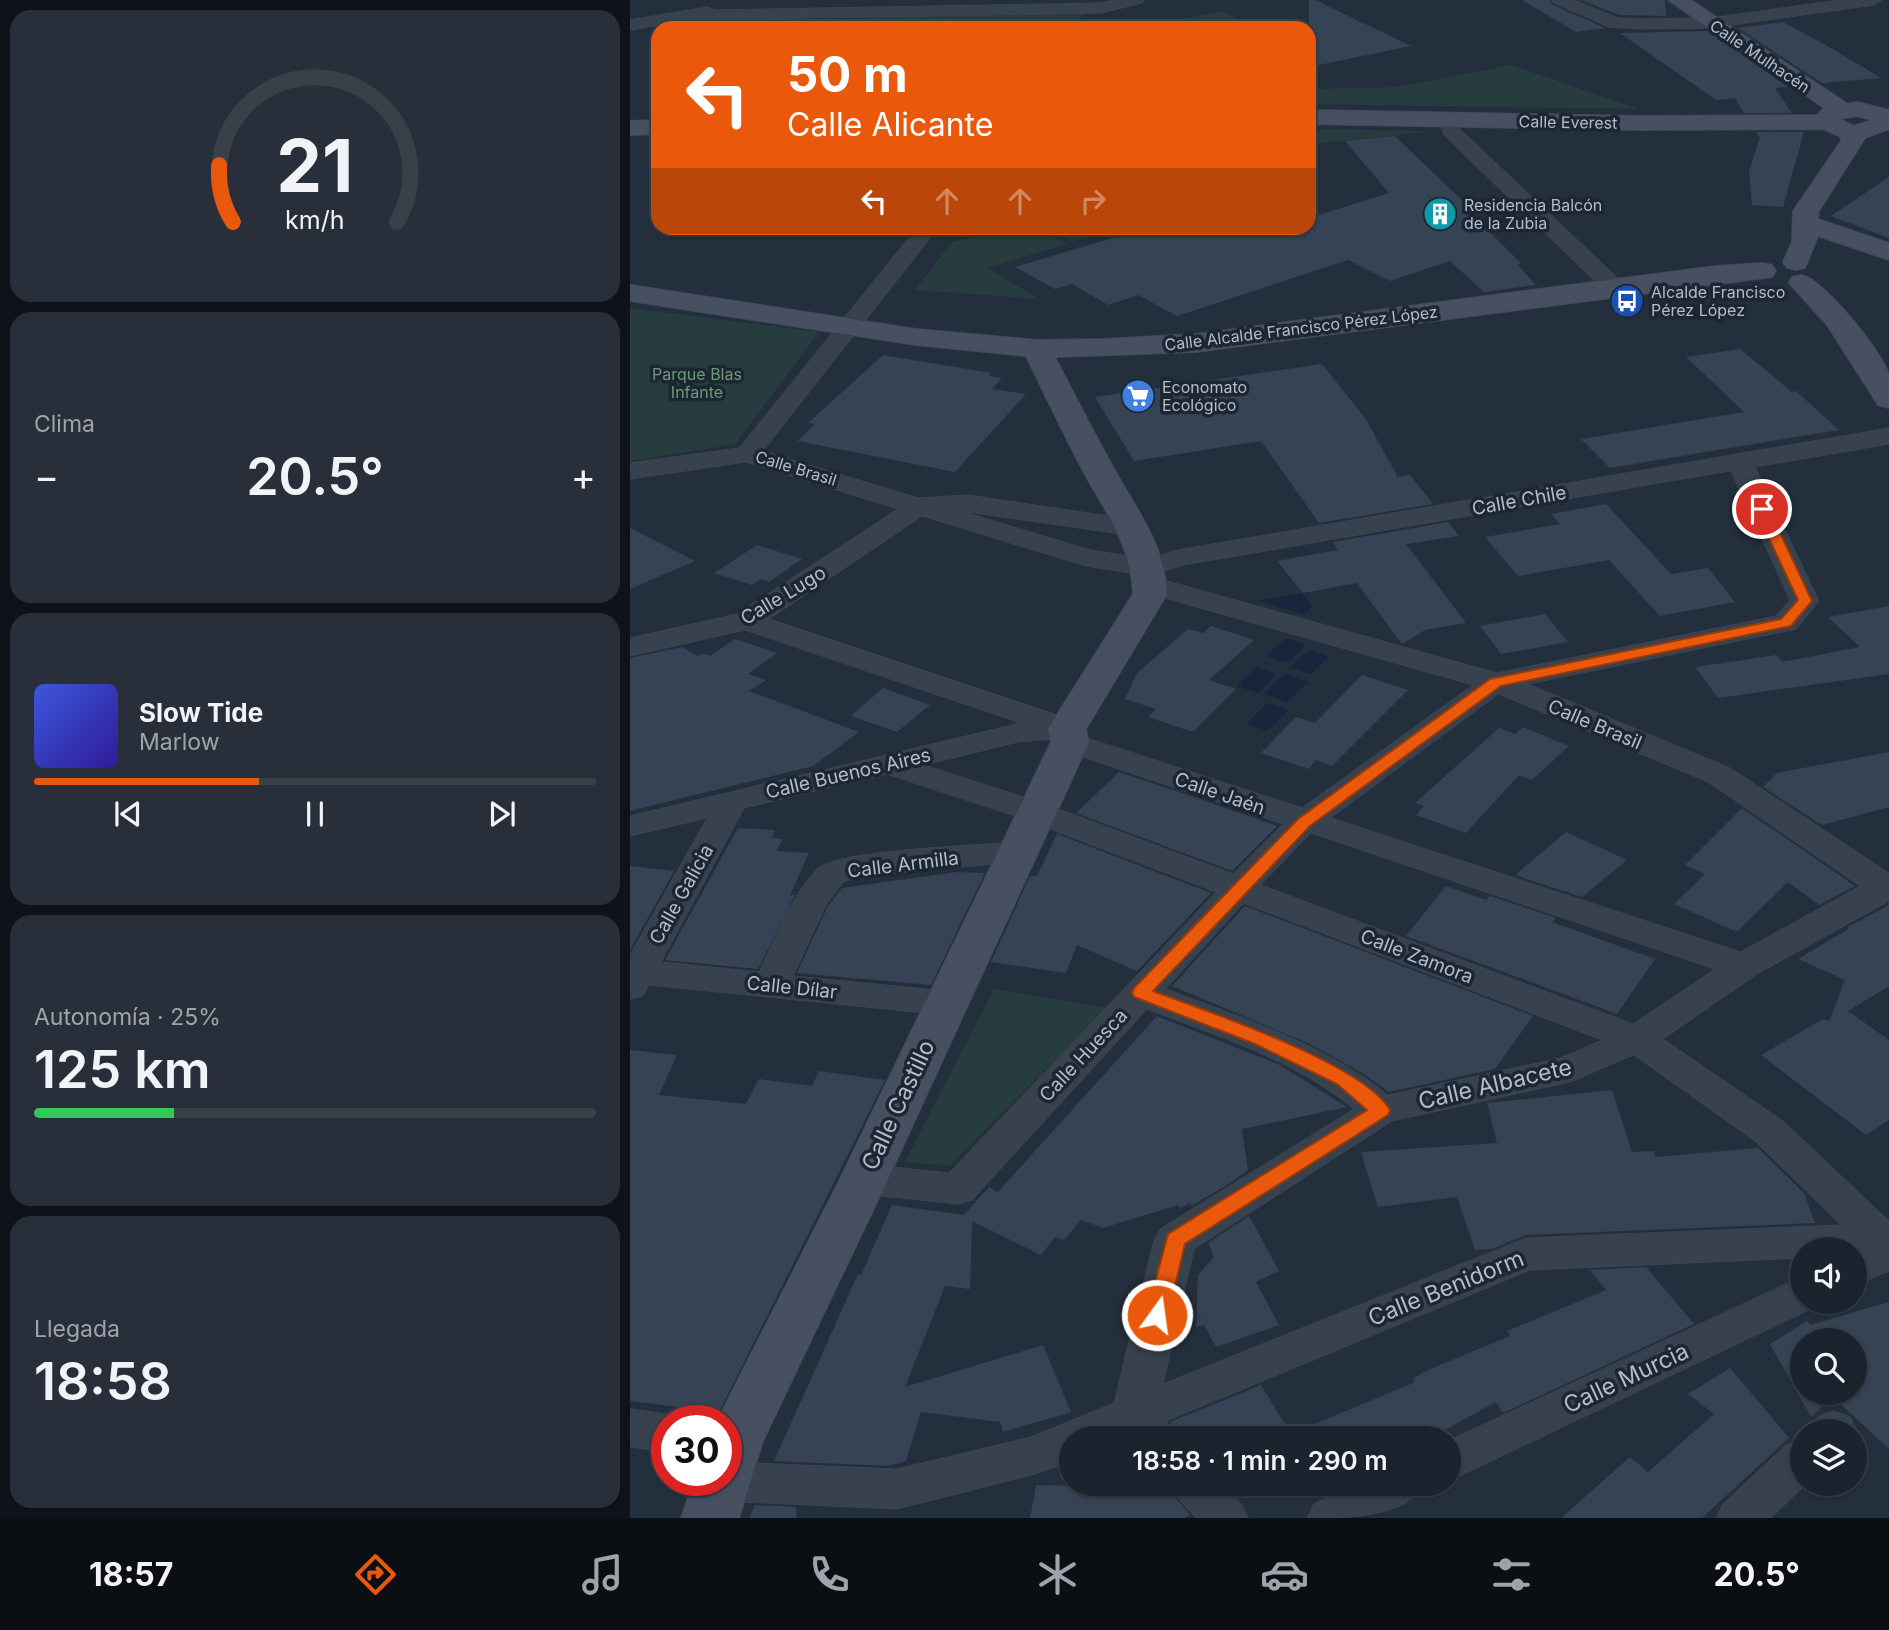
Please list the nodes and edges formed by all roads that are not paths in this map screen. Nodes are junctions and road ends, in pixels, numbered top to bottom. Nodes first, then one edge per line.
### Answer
1 (780, 0) edge
2 (1136, 0) edge
3 (1678, 0) edge
4 (1874, 0) edge
5 (1553, 2) edge
6 (1101, 8) junction
7 (688, 15) junction
8 (651, 21) edge
9 (653, 21) edge
10 (1091, 21) edge
11 (1711, 23) junction
12 (630, 25) edge
13 (1885, 114) edge
14 (1316, 117) edge
15 (1449, 120) junction
16 (1841, 122) junction
17 (651, 127) edge
18 (630, 128) edge
19 (1804, 223) junction
20 (922, 235) edge
21 (1889, 252) edge
22 (1799, 272) junction
23 (1615, 288) junction
24 (630, 293) edge
25 (850, 327) junction
26 (1037, 349) junction
27 (1881, 374) edge
28 (1889, 436) edge
29 (747, 454) junction
30 (1741, 462) junction
31 (630, 471) edge
32 (921, 505) junction
33 (1135, 528) junction
34 (1150, 577) junction
35 (747, 621) junction
36 (630, 647) edge
37 (1496, 682) junction
38 (1069, 736) junction
39 (889, 764) junction
40 (732, 801) junction
41 (1304, 822) junction
42 (630, 825) edge
43 (1027, 832) junction
44 (1887, 887) edge
45 (1239, 888) junction
46 (1744, 966) junction
47 (634, 980) edge
48 (771, 985) junction
49 (1141, 993) junction
50 (945, 1003) junction
51 (1637, 1039) junction
52 (1381, 1110) junction
53 (864, 1179) junction
54 (1878, 1252) edge
55 (1790, 1300) edge
56 (1143, 1426) edge
57 (1145, 1426) edge
58 (630, 1428) edge
59 (742, 1429) edge
60 (651, 1431) edge
61 (1059, 1446) edge
62 (1461, 1456) edge
63 (742, 1465) edge
64 (1790, 1471) edge
65 (716, 1496) edge
66 (1205, 1496) edge
67 (1377, 1496) edge
68 (710, 1518) edge
69 (1225, 1518) edge
70 (1330, 1518) edge
71 (1739, 1518) edge

1 - 7 street
2 - 6 street
3 - 11 street, Calle Mulhacén
4 - 11 street
5 - 11 street
6 - 7 street
6 - 10 street
7 - 9 street
8 - 12 street
11 - 16 street, Calle Mulhacén
13 - 16 street, Calle Everest
14 - 15 street, Calle Everest
15 - 16 street, Calle Everest
15 - 23 street
16 - 19 street
17 - 18 street
19 - 21 street
19 - 22 street
20 - 25 street, Calle Brasil
22 - 23 street, Calle Alcalde Francisco Pérez López
22 - 27 street
23 - 26 street, Calle Alcalde Francisco Pérez López
24 - 25 street, Calle Alcalde Francisco Pérez López
25 - 26 street, Calle Alcalde Francisco Pérez López
25 - 29 street, Calle Brasil
26 - 33 street
28 - 30 street, Calle Chile
29 - 31 street
29 - 32 street, Calle Brasil
30 - 34 street, Calle Chile
30 - 37 street
32 - 33 street, Calle Brasil
32 - 34 street, Calle Brasil
32 - 35 street, Calle Lugo
33 - 34 street
34 - 37 street, Calle Brasil
34 - 38 street, Calle Castillo
35 - 36 street, Calle Lugo
35 - 38 street, Calle Jaén
37 - 41 street, Calle Huesca
37 - 44 street, Calle Brasil
38 - 39 street, Calle Buenos Aires
38 - 41 street, Calle Jaén
38 - 43 street, Calle Castillo
39 - 40 street, Calle Buenos Aires
39 - 43 street, Calle Zamora
40 - 42 street, Calle Buenos Aires
40 - 47 street, Calle Galicia
41 - 45 street, Calle Huesca
41 - 46 street, Calle Jaén
43 - 45 street, Calle Zamora
43 - 48 street, Calle Armilla
43 - 50 street, Calle Castillo
44 - 46 street, Calle Albacete
45 - 49 street, Calle Huesca
45 - 51 street, Calle Zamora
46 - 51 street, Calle Albacete
47 - 48 street, Calle Dílar
48 - 50 street, Calle Dílar
49 - 52 street
49 - 53 street, Calle Huesca
50 - 53 street, Calle Castillo
51 - 52 street, Calle Albacete
51 - 54 street, Calle Zamora
52 - 56 street, Calle Albacete
53 - 59 street, Calle Castillo
54 - 57 street, Calle Benidorm
55 - 62 street, Calle Murcia
58 - 60 street
61 - 63 street
64 - 71 street
65 - 68 street, Calle Castillo
66 - 69 street
67 - 70 street

